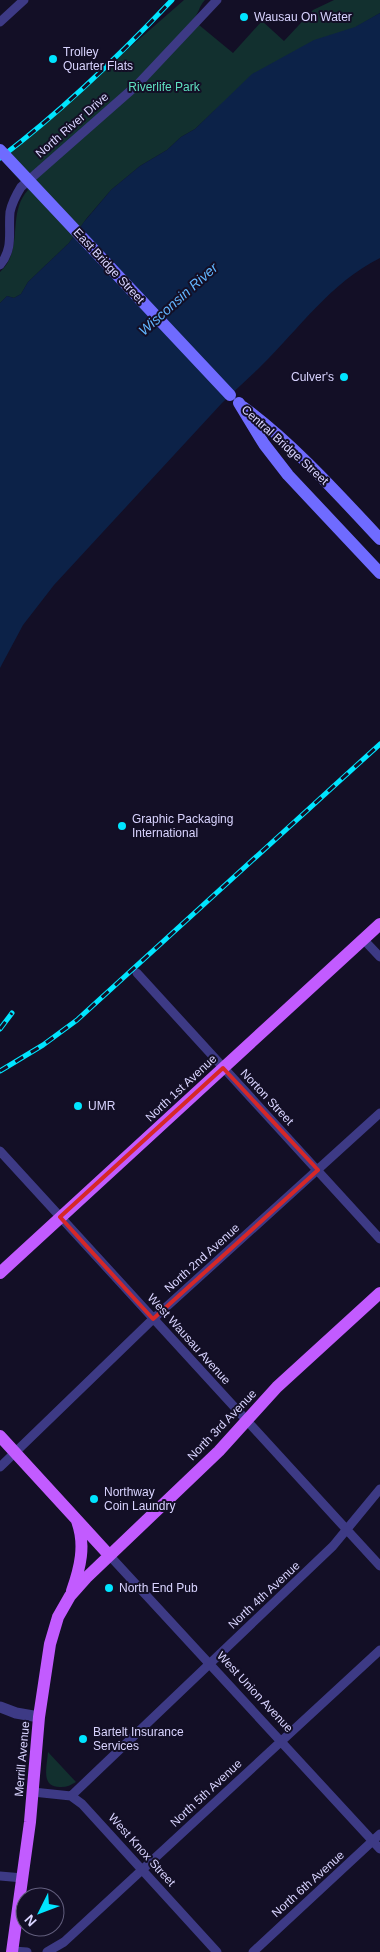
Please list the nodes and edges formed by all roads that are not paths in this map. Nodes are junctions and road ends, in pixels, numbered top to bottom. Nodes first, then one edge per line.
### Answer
1 (24, 0) edge
2 (217, 0) edge
3 (0, 22) edge
4 (0, 150) edge
5 (0, 265) edge
6 (239, 403) junction
7 (380, 539) edge
8 (380, 573) edge
9 (380, 924) edge
10 (363, 939) junction
11 (380, 957) edge
12 (137, 973) dead end
13 (223, 1068) junction
14 (380, 1113) edge
15 (0, 1151) edge
16 (318, 1170) junction
17 (60, 1217) junction
18 (380, 1239) edge
19 (0, 1273) edge
20 (380, 1293) edge
21 (153, 1318) junction
22 (246, 1420) junction
23 (0, 1436) edge
24 (15, 1452) junction
25 (0, 1466) edge
26 (380, 1489) edge
27 (76, 1518) junction
28 (347, 1530) junction
29 (109, 1555) junction
30 (380, 1566) edge
31 (86, 1578) joint
32 (70, 1596) junction
33 (380, 1650) edge
34 (209, 1664) junction
35 (0, 1708) edge
36 (39, 1716) junction
37 (281, 1741) junction
38 (33, 1792) junction
39 (71, 1796) junction
40 (380, 1834) edge
41 (373, 1841) junction
42 (380, 1849) edge
43 (141, 1870) junction
44 (0, 1876) edge
45 (24, 1878) junction
46 (12, 1951) edge
47 (27, 1952) edge
48 (47, 1952) edge
49 (217, 1952) edge
50 (253, 1952) edge

1 - 3 street
2 - 5 street, North River Drive
4 - 6 main road, East Bridge Street, bridge
6 - 7 main road, Central Bridge Street
6 - 8 main road, Central Bridge Street
9 - 10 main road, North 1st Avenue
10 - 11 street
10 - 13 main road, North 1st Avenue
12 - 13 street, Norton Street
13 - 16 street, Norton Street
13 - 17 main road, North 1st Avenue
14 - 16 street, North 2nd Avenue
15 - 17 street, West Wausau Avenue
16 - 18 street, Norton Street
16 - 21 street, North 2nd Avenue
17 - 19 main road, North 1st Avenue
17 - 21 street, West Wausau Avenue
20 - 22 main road, North 3rd Avenue
21 - 22 street, West Wausau Avenue
21 - 24 street, North 2nd Avenue
22 - 28 street, West Wausau Avenue
22 - 29 main road, North 3rd Avenue
23 - 24 main road
24 - 25 street, North 2nd Avenue
24 - 27 main road
26 - 28 street, North 4th Avenue
27 - 29 main road
27 - 32 main road
28 - 30 street, West Wausau Avenue
28 - 34 street, North 4th Avenue
29 - 31 main road, North 3rd Avenue
29 - 34 street, West Union Avenue
31 - 32 main road, Merrill Avenue
32 - 36 main road, Merrill Avenue
33 - 37 street, North 5th Avenue
34 - 37 street, West Union Avenue
34 - 39 street, North 4th Avenue
35 - 36 street
36 - 38 main road, Merrill Avenue
37 - 41 street, West Union Avenue
37 - 43 street, North 5th Avenue
38 - 39 street
38 - 45 main road, Merrill Avenue
39 - 43 street, West Knox Street
40 - 41 street, North 6th Avenue
41 - 42 street, West Union Avenue
41 - 50 street, North 6th Avenue
43 - 48 street, North 5th Avenue
43 - 49 street, West Knox Street
44 - 45 street
45 - 46 main road, Merrill Avenue
46 - 47 street

